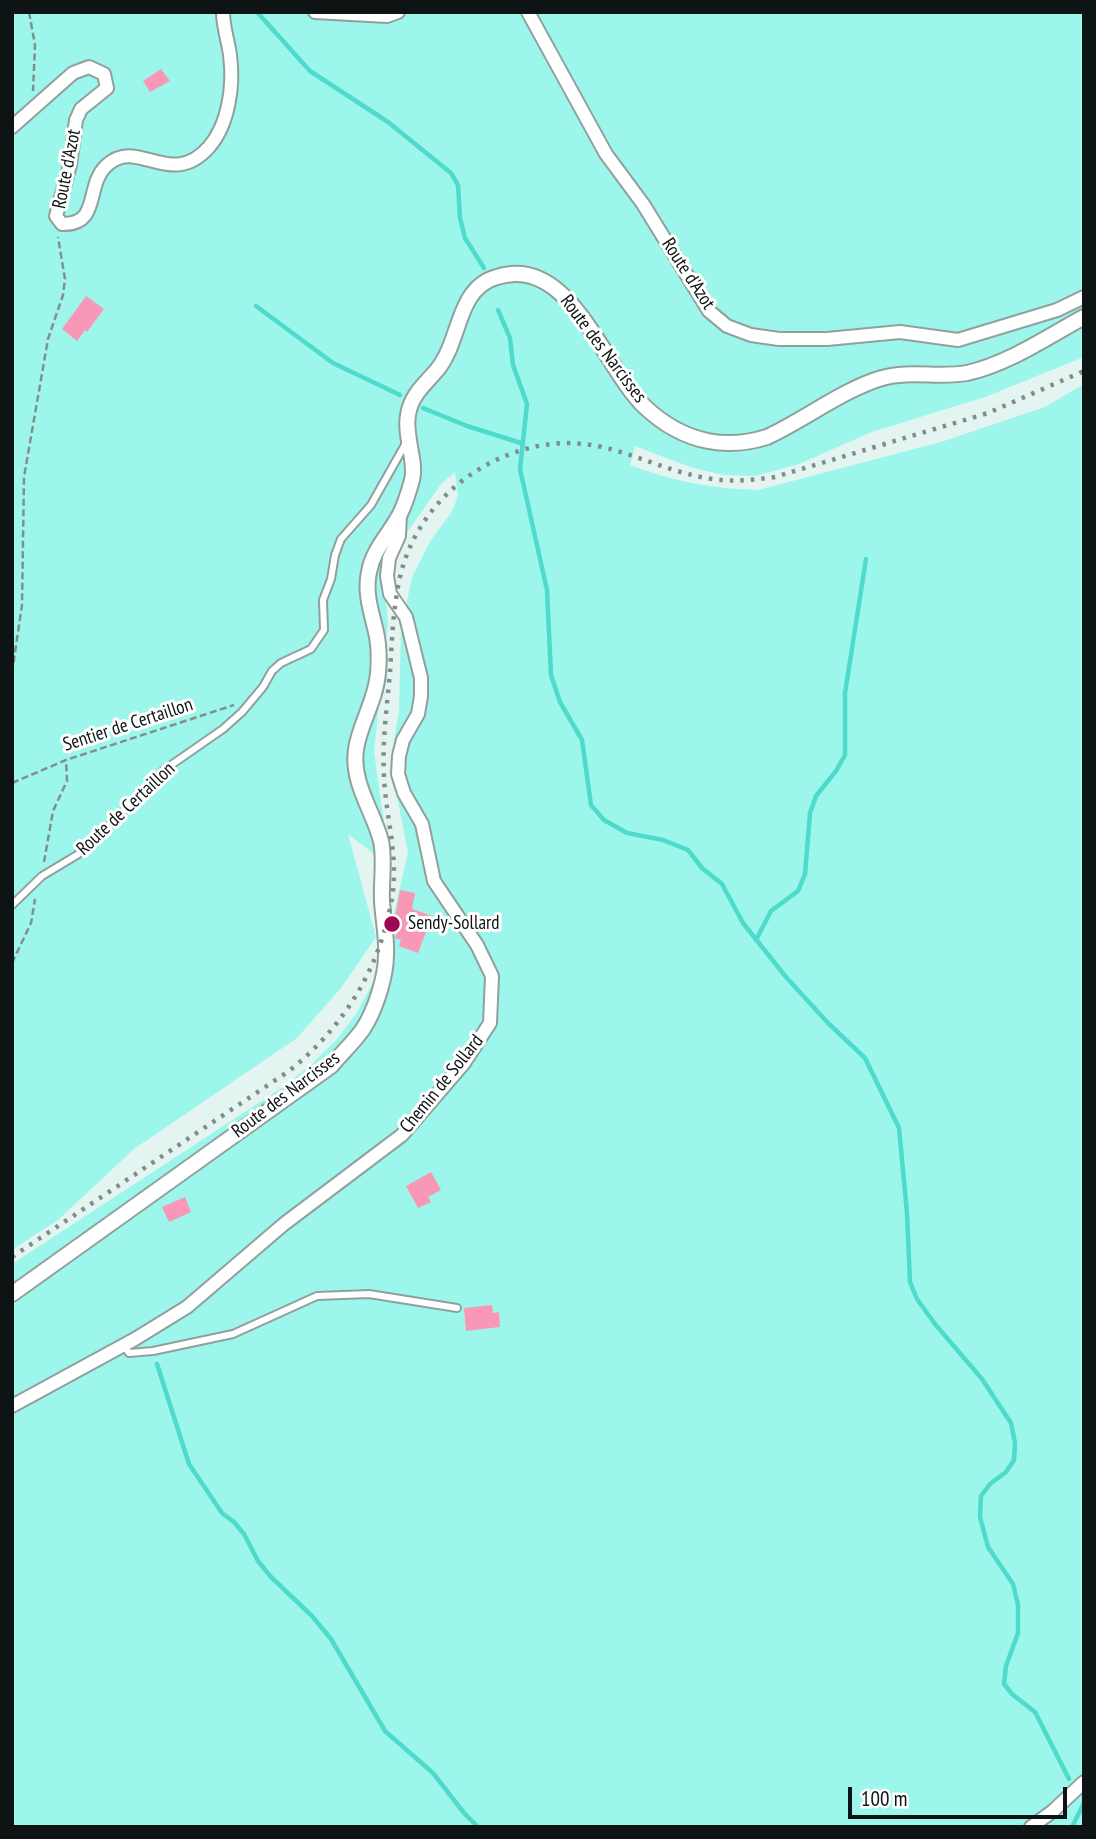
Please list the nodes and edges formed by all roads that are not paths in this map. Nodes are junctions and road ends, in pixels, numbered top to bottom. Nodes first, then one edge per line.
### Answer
1 (223, 12) edge
2 (315, 12) edge
3 (398, 12) edge
4 (528, 12) edge
5 (12, 127) edge
6 (1084, 297) edge
7 (1084, 317) edge
8 (408, 439) junction
9 (400, 513) junction
10 (12, 905) edge
11 (12, 1294) edge
12 (457, 1308) dead end
13 (124, 1346) junction
14 (12, 1406) edge
15 (1084, 1782) edge
16 (1036, 1823) edge

1 - 5 street, Route d'Azot
2 - 3 street
4 - 6 street, Route d'Azot
7 - 8 street, Route des Narcisses
8 - 9 street, Route des Narcisses
8 - 10 lane, Route de Certaillon
9 - 11 street, Route des Narcisses
9 - 13 street, Chemin de Sollard
12 - 13 lane
13 - 14 street, Chemin de Sollard
15 - 16 street

